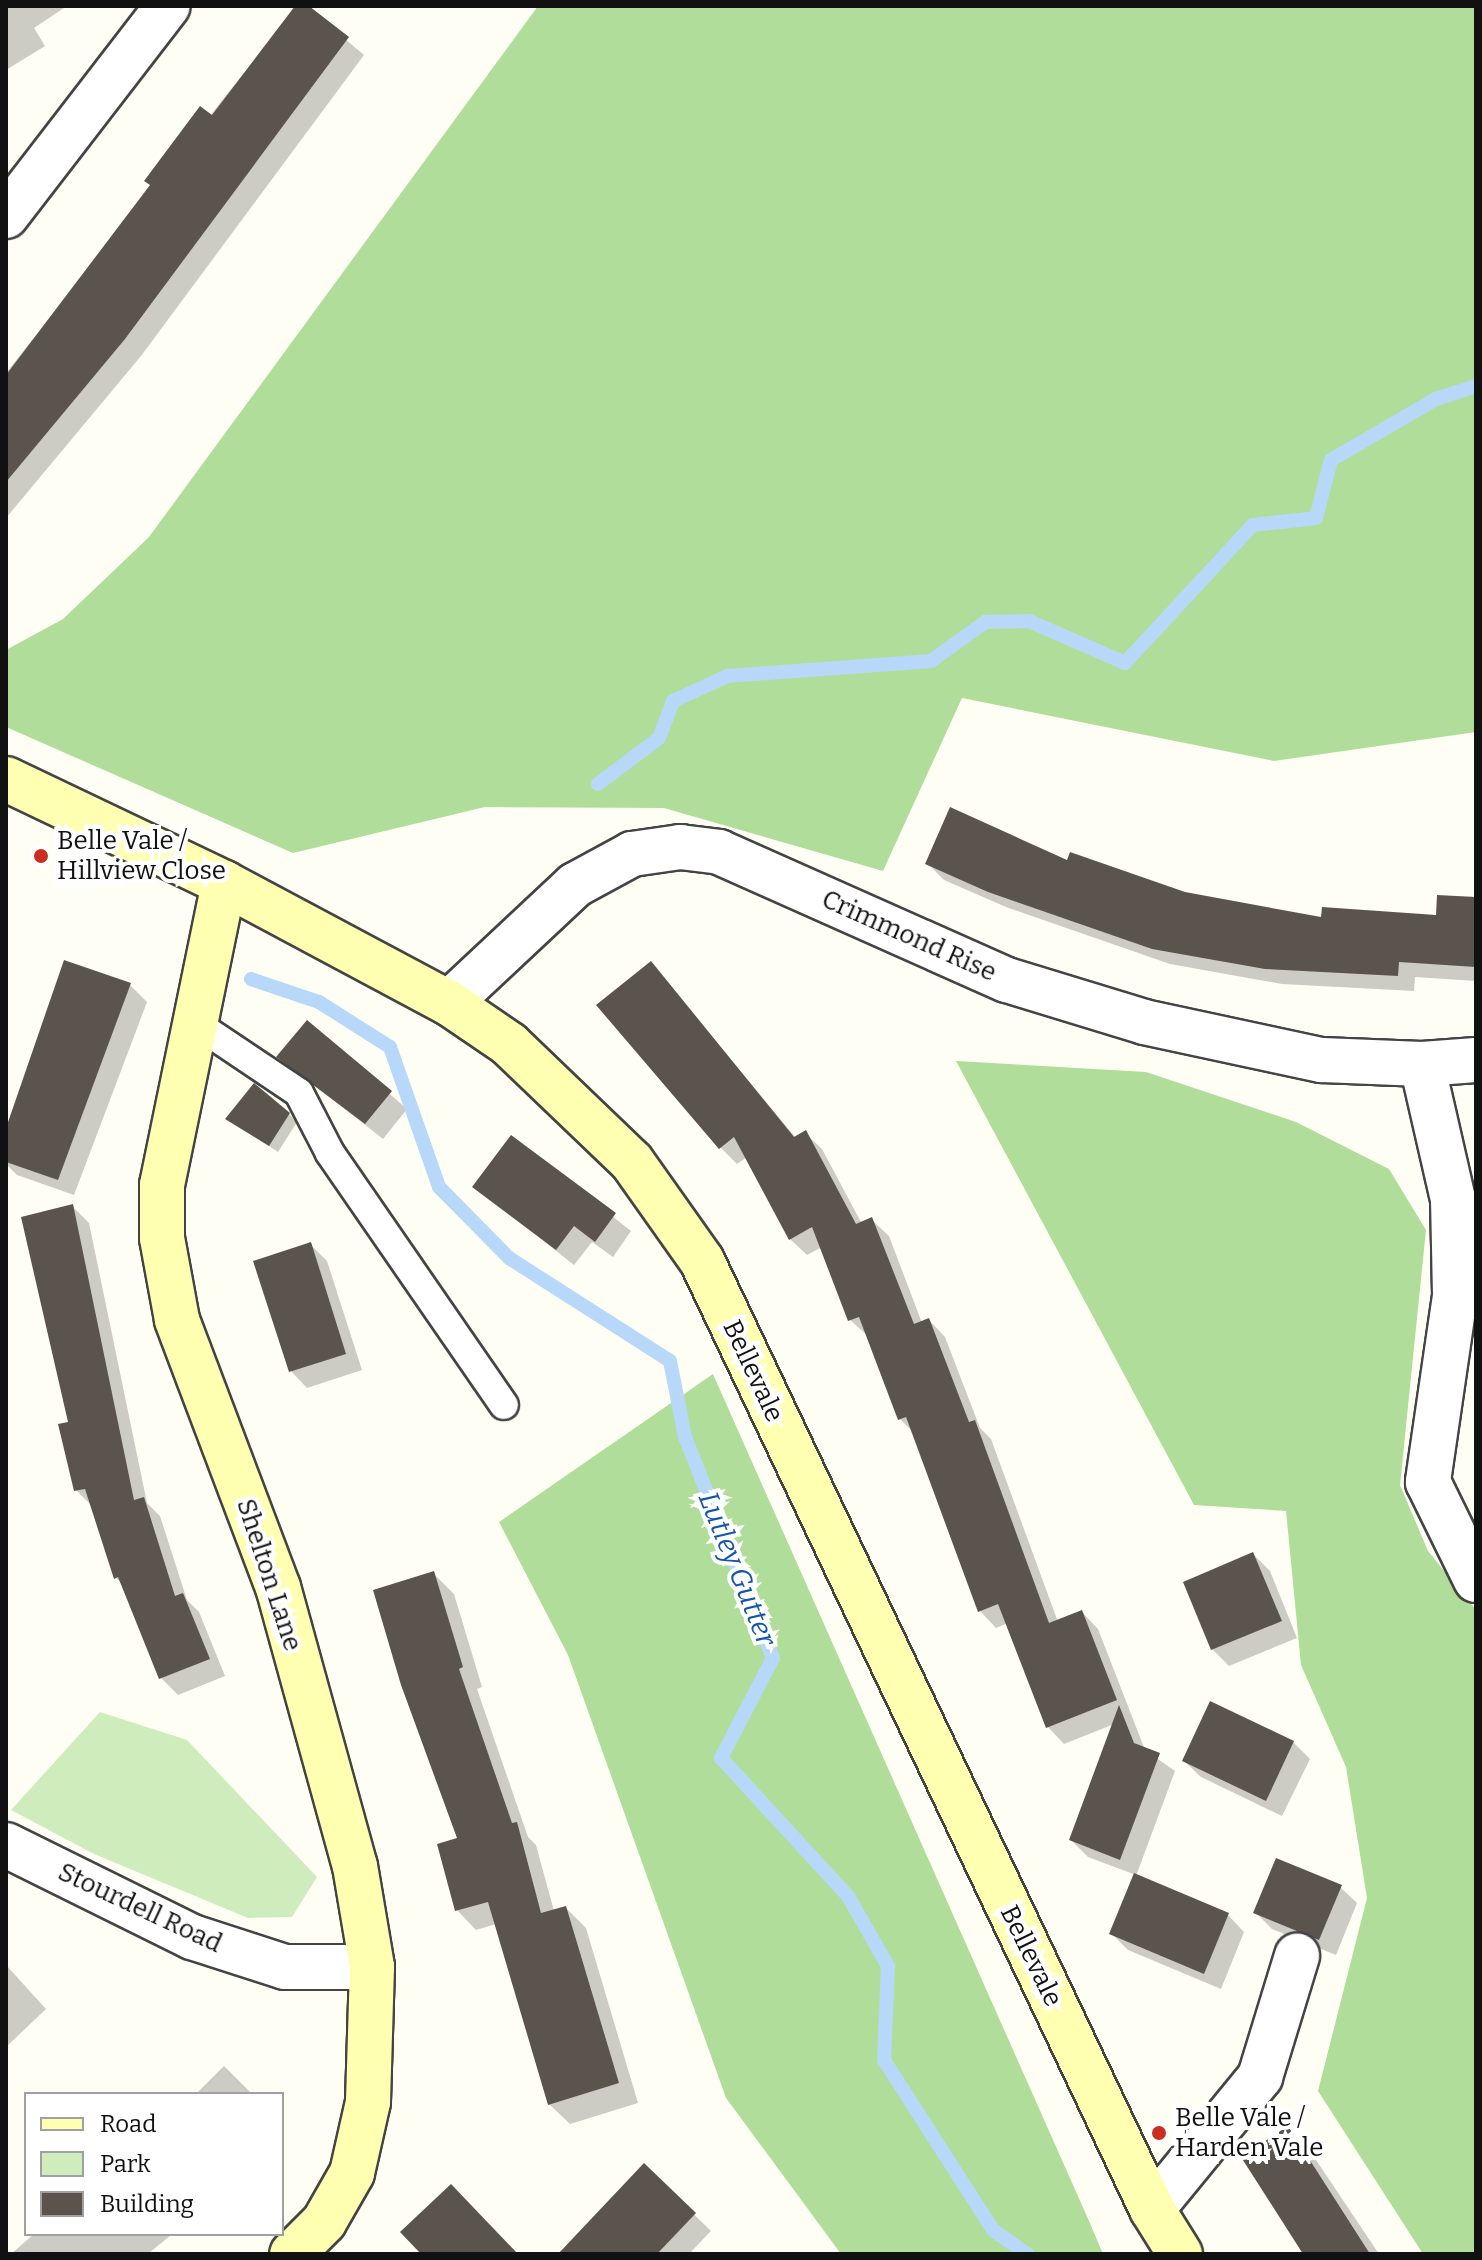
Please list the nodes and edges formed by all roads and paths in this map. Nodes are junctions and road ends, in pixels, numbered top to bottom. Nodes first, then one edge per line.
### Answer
1 (168, 6) edge
2 (14, 189) edge
3 (6, 779) edge
4 (224, 883) junction
5 (449, 1003) junction
6 (195, 1023) junction
7 (1476, 1060) edge
8 (1422, 1064) junction
9 (504, 1405) dead end
10 (1476, 1580) edge
11 (6, 1845) edge
12 (1297, 1956) dead end
13 (372, 1967) junction
14 (1152, 2209) junction
15 (292, 2254) edge
16 (1180, 2254) edge

1 - 2 street
3 - 4 street, Bellevale
4 - 5 street, Bellevale
4 - 6 street, Shelton Lane
5 - 8 street, Crimmond Rise
5 - 14 street, Bellevale
6 - 9 lane
6 - 13 street, Shelton Lane
7 - 8 street, Crimmond Rise
8 - 10 street
11 - 13 street, Stourdell Road
12 - 14 street
13 - 15 street, Shelton Lane
14 - 16 street, Bellevale

